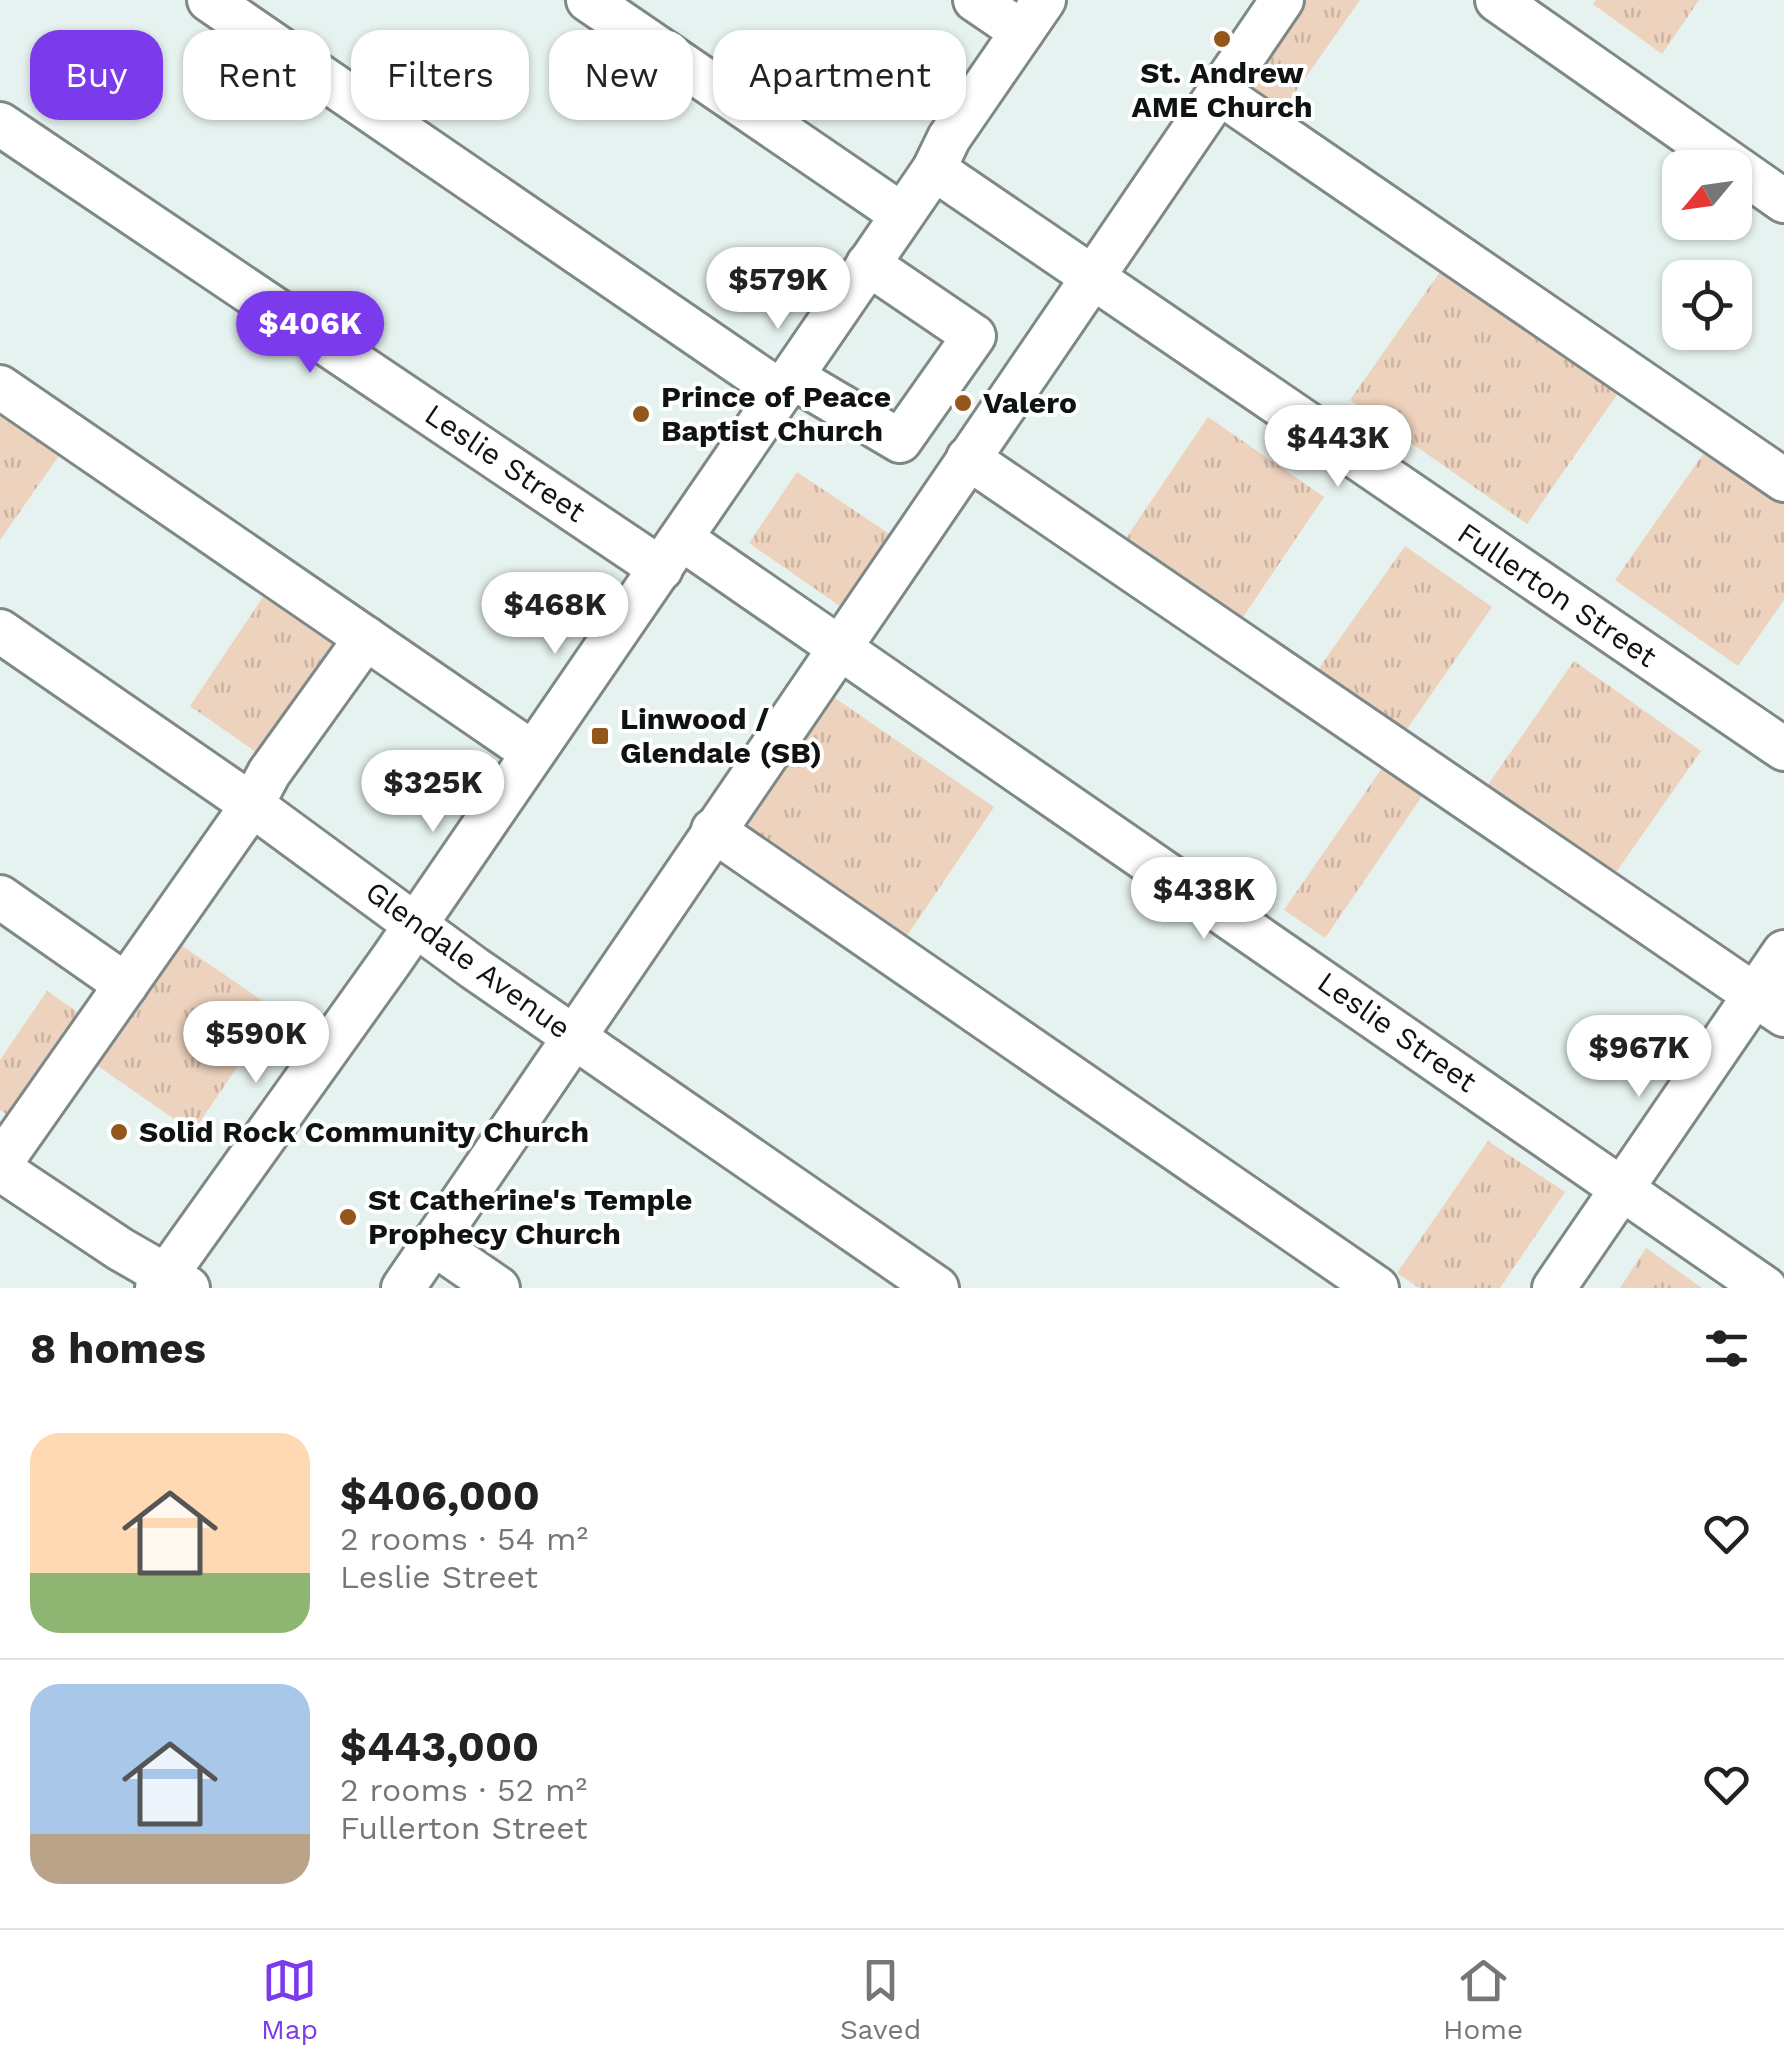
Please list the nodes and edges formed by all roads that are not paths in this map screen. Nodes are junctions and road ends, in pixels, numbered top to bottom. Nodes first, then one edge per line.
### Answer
1 (209, 0) edge
2 (588, 0) edge
3 (975, 0) edge
4 (1282, 0) edge
5 (1497, 0) edge
6 (1033, 16) edge
7 (1218, 92) junction
8 (0, 124) edge
9 (934, 170) junction
10 (1784, 201) edge
11 (901, 214) junction
12 (868, 264) junction
13 (1090, 277) junction
14 (786, 384) junction
15 (0, 388) edge
16 (968, 458) junction
17 (1784, 480) edge
18 (671, 554) junction
19 (0, 631) edge
20 (366, 638) junction
21 (840, 647) junction
22 (1784, 749) edge
23 (533, 753) junction
24 (252, 805) junction
25 (714, 830) junction
26 (0, 897) edge
27 (416, 925) junction
28 (1784, 952) edge
29 (126, 985) junction
30 (1770, 1005) edge
31 (576, 1038) junction
32 (0, 1167) edge
33 (1622, 1188) junction
34 (434, 1244) junction
35 (171, 1283) edge
36 (403, 1288) edge
37 (498, 1288) edge
38 (937, 1288) edge
39 (1377, 1288) edge
40 (1554, 1288) edge
41 (1766, 1288) edge

1 - 14 street
2 - 11 street
3 - 6 street
4 - 7 street
5 - 10 street
6 - 9 street
7 - 13 street
7 - 17 street
8 - 18 street, Leslie Street
9 - 11 street
9 - 13 street, Fullerton Street
11 - 12 street
12 - 14 street
12 - 14 street
13 - 16 street
13 - 22 street, Fullerton Street
14 - 18 street
15 - 20 street
16 - 21 street
16 - 30 street
18 - 21 street, Leslie Street
18 - 23 street
19 - 24 street, Glendale Avenue
20 - 23 street
20 - 24 street
21 - 25 street
21 - 33 street, Leslie Street
23 - 27 street
24 - 27 street, Glendale Avenue
24 - 29 street
25 - 31 street
25 - 39 street
26 - 29 street
27 - 31 street, Glendale Avenue
27 - 35 street
28 - 30 street
29 - 32 street
30 - 33 street
31 - 34 street
31 - 38 street, Glendale Avenue
32 - 35 street
33 - 40 street
33 - 41 street, Leslie Street
34 - 36 street
34 - 37 street

